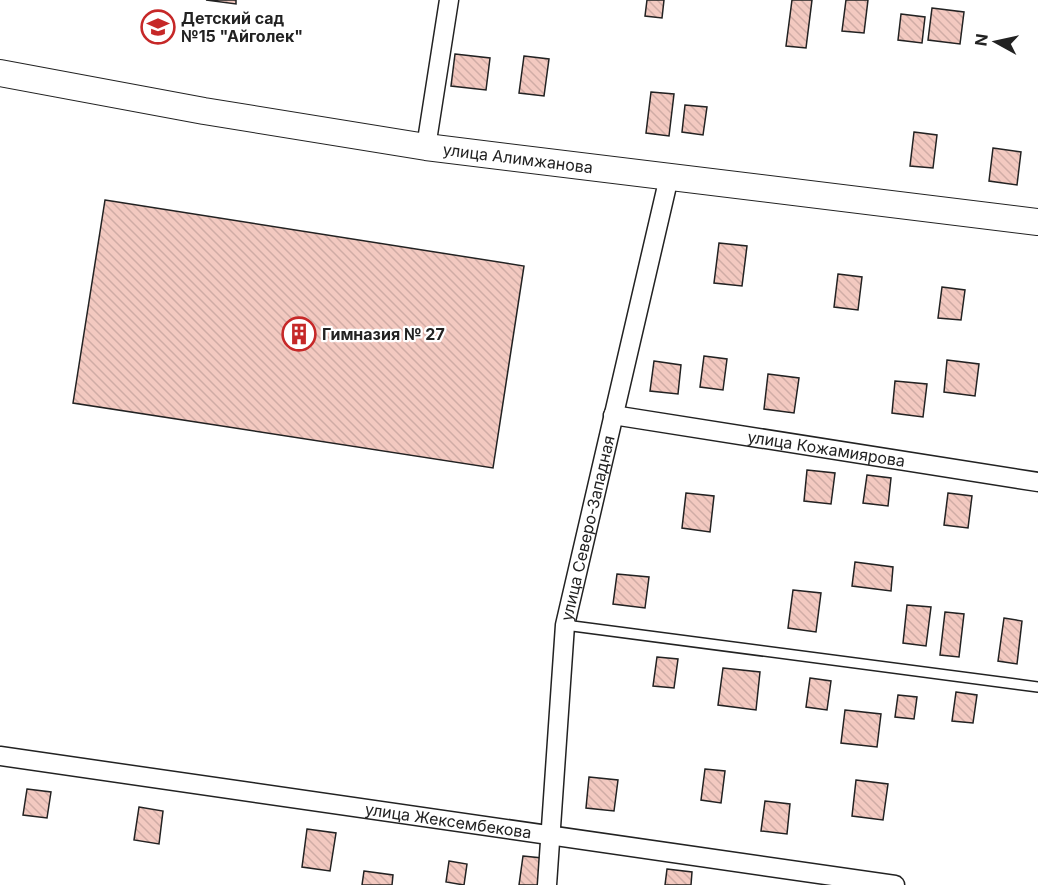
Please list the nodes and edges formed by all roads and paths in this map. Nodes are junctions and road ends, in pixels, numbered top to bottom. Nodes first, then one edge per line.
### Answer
1 (448, 0) edge
2 (0, 73) edge
3 (426, 147) junction
4 (669, 177) junction
5 (1038, 222) edge
6 (613, 415) junction
7 (1038, 482) edge
8 (566, 625) junction
9 (1038, 687) edge
10 (0, 756) edge
11 (552, 838) junction
12 (547, 885) edge
13 (895, 885) edge

1 - 3 street
2 - 3 street, улица Алимжанова
3 - 4 street, улица Алимжанова
4 - 5 street, улица Алимжанова
4 - 6 street, улица Северо-Западная
6 - 7 street, улица Кожамиярова
6 - 8 street, улица Северо-Западная
8 - 9 lane
8 - 11 street, улица Северо-Западная
10 - 11 street, улица Жексембекова
11 - 12 street, улица Северо-Западная
11 - 13 street, улица Жексембекова

